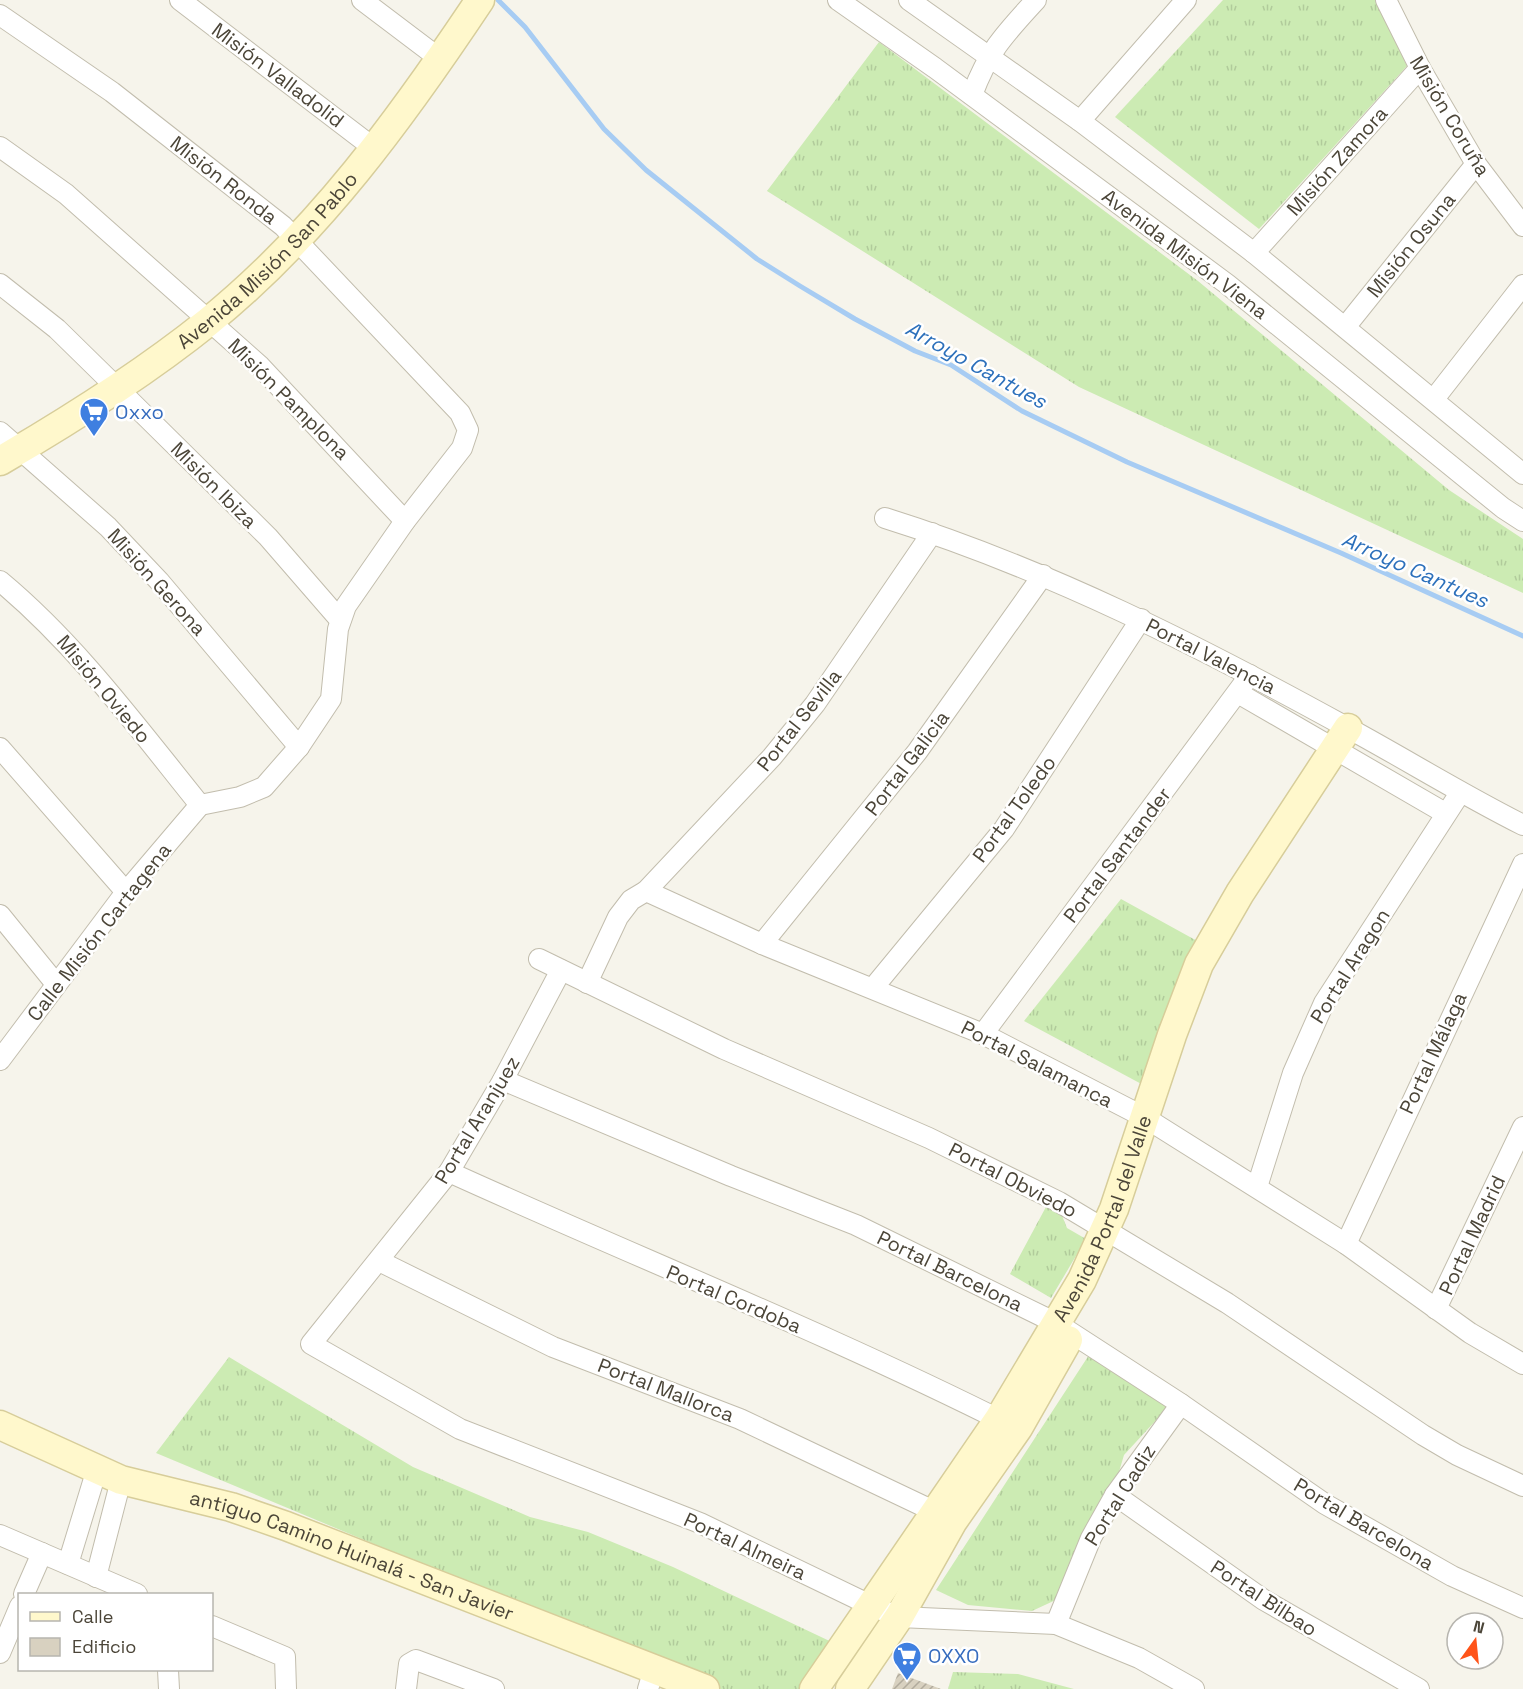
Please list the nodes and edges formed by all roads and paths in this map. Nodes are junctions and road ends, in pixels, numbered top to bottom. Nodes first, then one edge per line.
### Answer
1 (180, 0) edge
2 (362, 0) edge
3 (838, 0) edge
4 (909, 0) edge
5 (1036, 0) edge
6 (1186, 0) edge
7 (1386, 0) edge
8 (467, 4) edge
9 (0, 15) edge
10 (433, 54) junction
11 (989, 56) junction
12 (1420, 68) junction
13 (972, 95) junction
14 (1080, 121) junction
15 (369, 144) junction
16 (0, 147) edge
17 (1476, 164) junction
18 (1523, 226) edge
19 (289, 233) junction
20 (1254, 254) junction
21 (0, 284) edge
22 (1523, 285) edge
23 (204, 315) junction
24 (1346, 326) junction
25 (113, 385) junction
26 (1434, 399) junction
27 (6, 445) edge
28 (1523, 474) edge
29 (885, 518) dead end
30 (405, 521) junction
31 (1523, 521) edge
32 (932, 532) junction
33 (1043, 575) junction
34 (0, 581) edge
35 (1141, 619) junction
36 (340, 621) junction
37 (1250, 675) junction
38 (1238, 693) junction
39 (1349, 742) junction
40 (0, 747) edge
41 (299, 747) junction
42 (1460, 793) junction
43 (200, 805) junction
44 (1445, 813) junction
45 (1523, 825) edge
46 (1523, 864) edge
47 (645, 891) junction
48 (126, 892) junction
49 (0, 915) edge
50 (762, 944) junction
51 (539, 959) dead end
52 (561, 970) junction
53 (586, 983) junction
54 (56, 984) junction
55 (873, 988) junction
56 (983, 1034) junction
57 (0, 1060) edge
58 (503, 1080) junction
59 (1152, 1122) junction
60 (1523, 1127) edge
61 (449, 1172) junction
62 (1257, 1187) junction
63 (1113, 1234) junction
64 (1346, 1244) junction
65 (379, 1261) junction
66 (1436, 1309) junction
67 (1064, 1328) junction
68 (311, 1344) joint
69 (1523, 1364) edge
70 (1181, 1404) junction
71 (1009, 1424) junction
72 (0, 1425) edge
73 (0, 1443) edge
74 (108, 1481) junction
75 (1523, 1486) edge
76 (1115, 1495) junction
77 (85, 1510) junction
78 (945, 1516) junction
79 (112, 1520) junction
80 (0, 1535) edge
81 (42, 1553) junction
82 (68, 1564) junction
83 (96, 1577) junction
84 (24, 1593) edge
85 (135, 1593) edge
86 (872, 1606) junction
87 (1523, 1608) edge
88 (18, 1611) edge
89 (899, 1617) junction
90 (1056, 1624) junction
91 (213, 1626) edge
92 (0, 1653) edge
93 (168, 1671) edge
94 (671, 1684) edge
95 (169, 1689) edge
96 (286, 1689) edge
97 (406, 1689) edge
98 (494, 1689) edge
99 (814, 1689) edge
100 (850, 1689) edge
101 (1194, 1689) edge
102 (1419, 1689) edge

1 - 15 street, Misión Valladolid
2 - 10 street
3 - 13 street, Avenida Misión Viena
4 - 11 street, Avenida Misión Viena
5 - 11 street
6 - 14 street
7 - 12 street, Misión Coruña
8 - 10 street, Avenida Misión San Pablo
9 - 19 street, Misión Ronda
10 - 15 street, Avenida Misión San Pablo
11 - 13 street
11 - 14 street, Avenida Misión Viena
12 - 17 street, Misión Coruña
12 - 20 street, Misión Zamora
13 - 31 street, Avenida Misión Viena
14 - 20 street, Avenida Misión Viena
15 - 19 street, Avenida Misión San Pablo
16 - 23 street, Misión Pamplona
17 - 18 street, Misión Coruña
17 - 24 street, Misión Osuna
19 - 23 street, Avenida Misión San Pablo
19 - 30 street, Misión Ronda
20 - 24 street, Avenida Misión Viena
21 - 25 street, Misión Ibiza
22 - 26 street
23 - 25 street, Avenida Misión San Pablo
23 - 30 street, Misión Pamplona
24 - 26 street, Avenida Misión Viena
25 - 27 street, Avenida Misión San Pablo
25 - 36 street, Misión Ibiza
26 - 28 street, Avenida Misión Viena
27 - 41 street, Misión Gerona
29 - 32 street, Portal Valencia
30 - 36 street
32 - 33 street, Portal Valencia
32 - 47 street, Portal Sevilla
33 - 35 street, Portal Valencia
33 - 50 street, Portal Galicia
34 - 43 street, Misión Oviedo
35 - 37 street, Portal Valencia
35 - 55 street, Portal Toledo
36 - 41 street
37 - 38 street, Portal Santander
37 - 39 street, Portal Valencia
38 - 39 street
38 - 56 street, Portal Santander
39 - 42 street, Portal Valencia
39 - 44 street
39 - 59 street, Avenida Portal del Valle
40 - 48 street
41 - 43 street
42 - 44 street, Portal Aragon
42 - 45 street, Portal Valencia
43 - 48 street, Calle Misión Cartagena
44 - 62 street, Portal Aragon
46 - 64 street, Portal Málaga
47 - 50 street, Portal Salamanca
47 - 53 street, Portal Sevilla
48 - 54 street, Calle Misión Cartagena
49 - 54 street
50 - 55 street, Portal Salamanca
51 - 52 street, Portal Obviedo
52 - 53 street, Portal Obviedo
52 - 58 street, Portal Aranjuez
53 - 63 street, Portal Obviedo
54 - 57 street, Calle Misión Cartagena
55 - 56 street, Portal Salamanca
56 - 59 street, Portal Salamanca
58 - 61 street, Portal Aranjuez
58 - 67 street, Portal Barcelona
59 - 62 street, Portal Salamanca
59 - 63 street, Avenida Portal del Valle
60 - 66 street, Portal Madrid
61 - 65 street, Portal Aranjuez
61 - 71 street, Portal Cordoba
62 - 64 street, Portal Salamanca
63 - 67 street, Avenida Portal del Valle
63 - 75 street, Portal Obviedo
64 - 66 street, Portal Salamanca
65 - 68 street, Portal Aranjuez
65 - 78 street, Portal Mallorca
66 - 69 street, Portal Salamanca
67 - 70 street, Portal Barcelona
67 - 71 street, Avenida Portal del Valle
68 - 86 street, Portal Almeira
70 - 76 street, Portal Cadiz
70 - 87 street, Portal Barcelona
71 - 78 street, Avenida Portal del Valle
72 - 74 street
73 - 74 street
74 - 77 street
74 - 79 street
74 - 94 street
76 - 90 street, Portal Cadiz
76 - 102 street, Portal Bilbao
77 - 79 street
77 - 82 street
78 - 86 street, Avenida Portal del Valle
78 - 89 street, Avenida Portal del Valle
79 - 83 street
80 - 81 street
81 - 82 street
81 - 84 street
82 - 83 street
83 - 85 street
86 - 89 street, Portal Almeira
86 - 99 street, Avenida Portal del Valle
88 - 92 street
89 - 90 street, Portal Almeira
89 - 100 street, Avenida Portal del Valle
90 - 101 street, Portal Almeira
91 - 96 street
93 - 95 street
97 - 98 street

